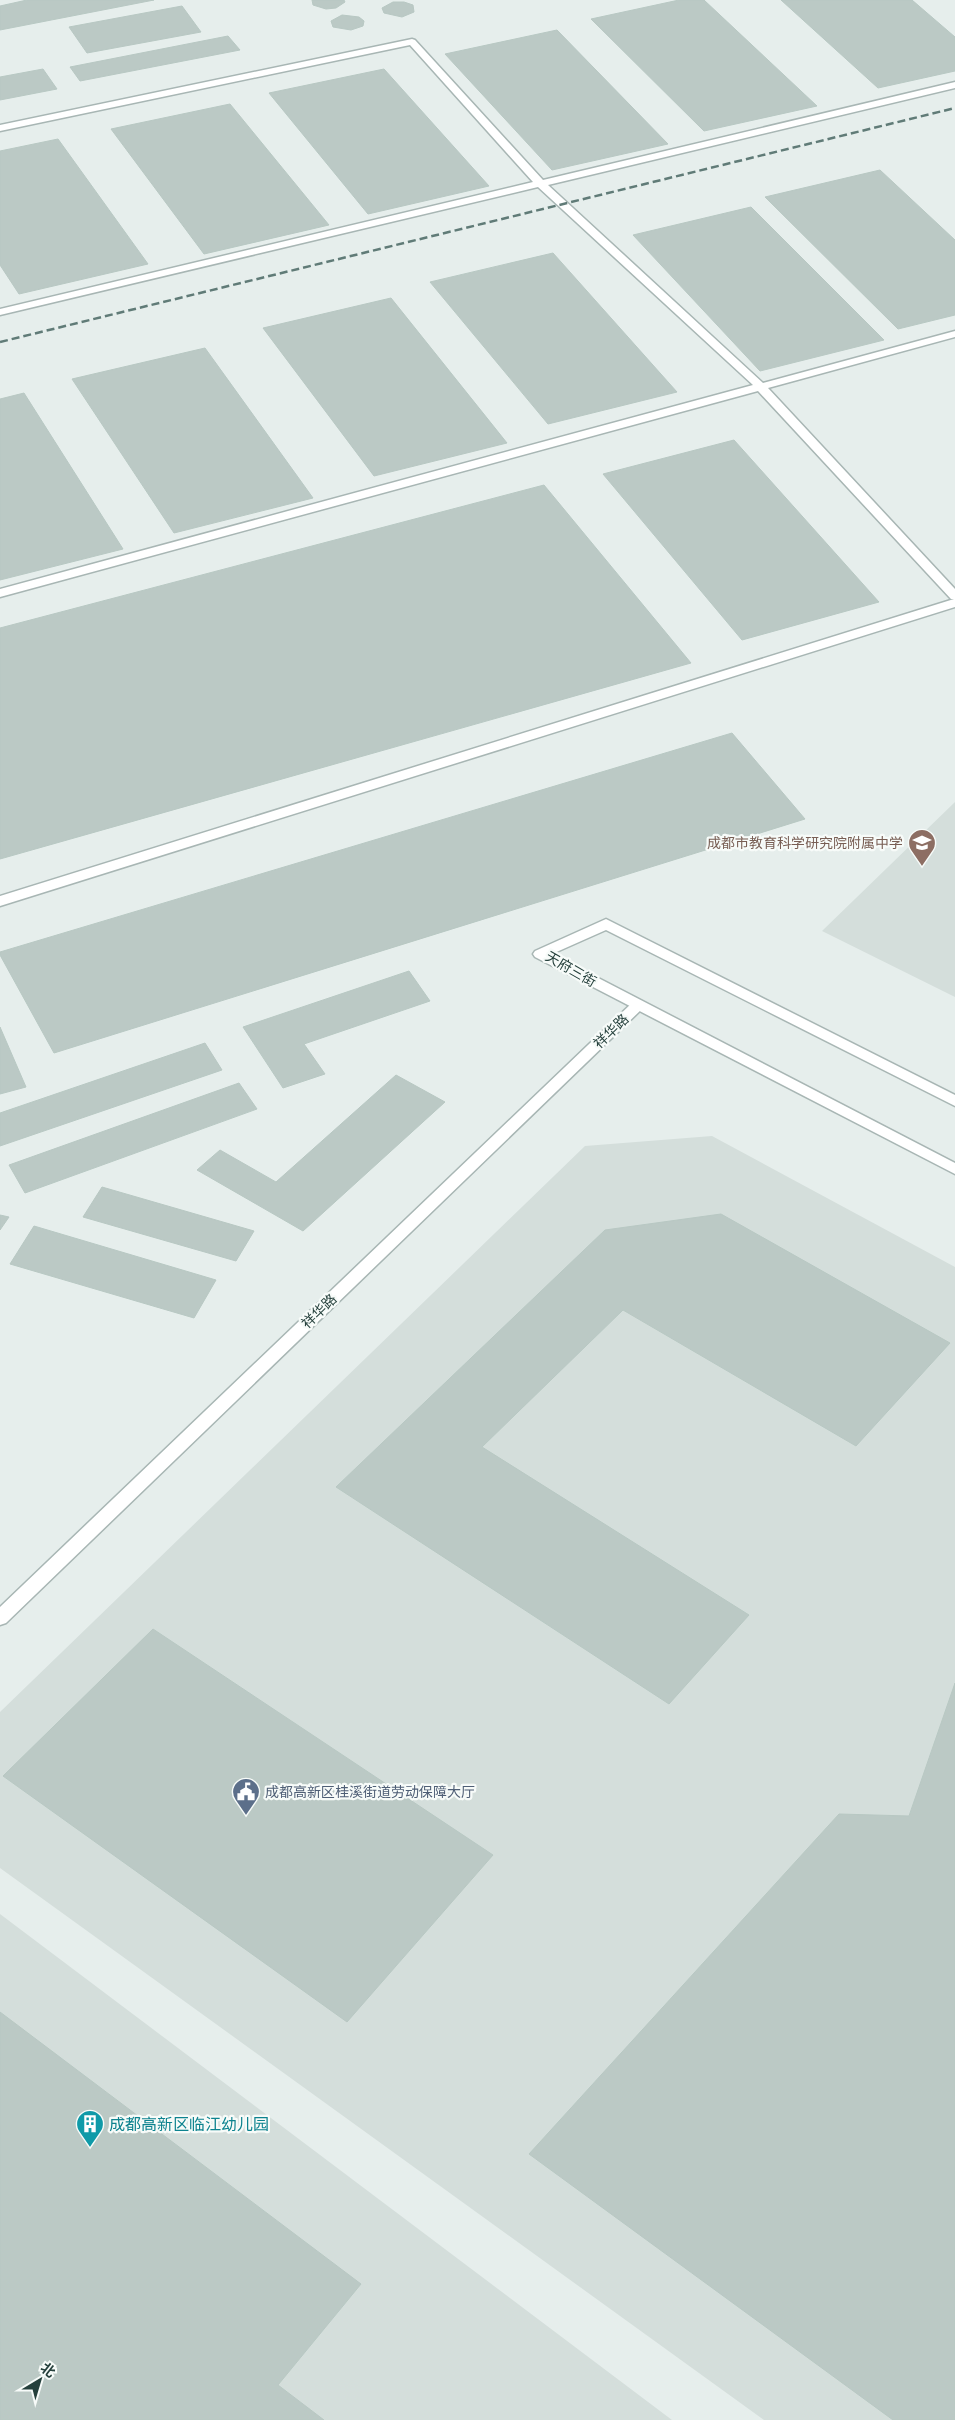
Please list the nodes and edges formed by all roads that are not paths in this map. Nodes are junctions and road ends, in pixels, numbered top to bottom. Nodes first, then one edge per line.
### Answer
1 (955, 85) edge
2 (0, 128) edge
3 (540, 184) junction
4 (0, 312) edge
5 (955, 334) edge
6 (760, 386) junction
7 (0, 593) edge
8 (955, 596) edge
9 (955, 603) edge
10 (0, 901) edge
11 (638, 1005) junction
12 (955, 1101) edge
13 (955, 1169) edge
14 (0, 1618) edge

1 - 3 street
2 - 3 street
3 - 4 street
3 - 6 street
5 - 6 street
6 - 7 street
6 - 8 street
9 - 10 street
11 - 12 street, 天府三街
11 - 13 street, 天府三街
11 - 14 street, 祥华路

